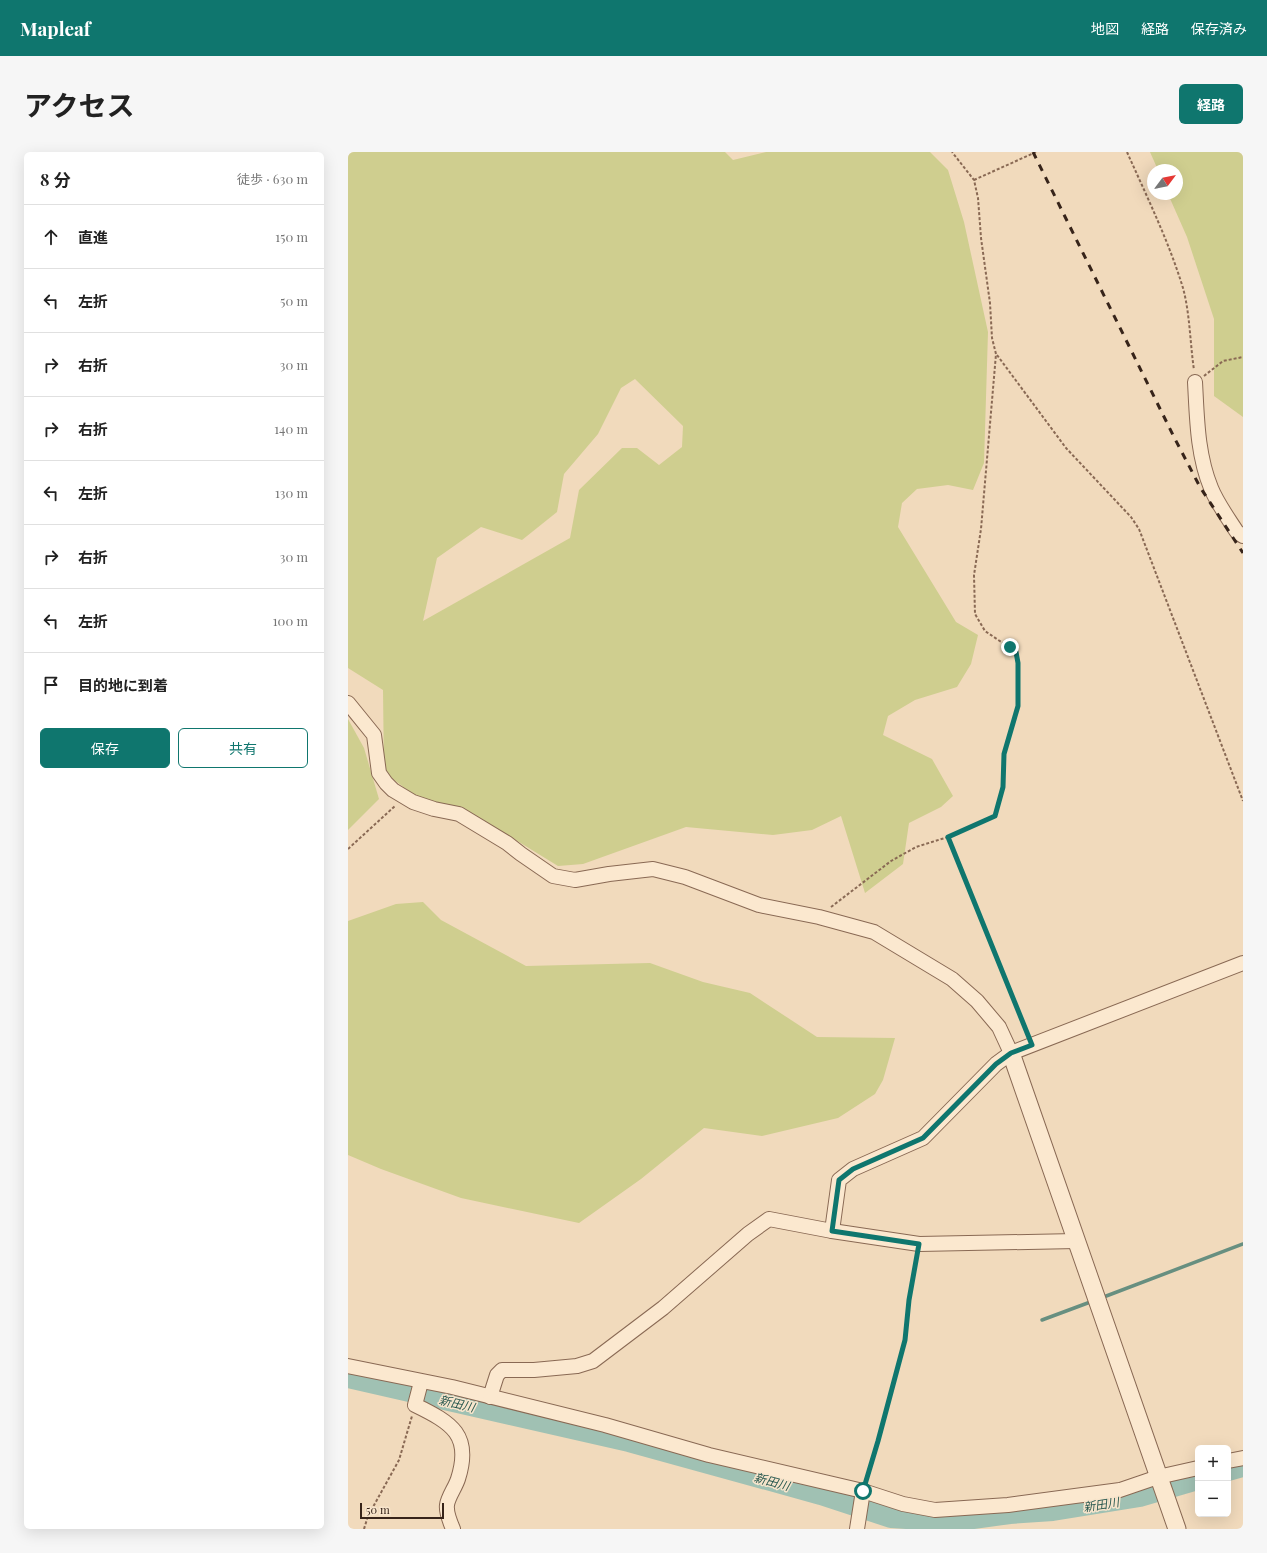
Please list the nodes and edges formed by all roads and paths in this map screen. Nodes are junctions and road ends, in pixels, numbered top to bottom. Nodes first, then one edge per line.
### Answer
1 (952, 152) edge
2 (1036, 152) edge
3 (1127, 152) edge
4 (974, 180) junction
5 (996, 354) junction
6 (1243, 357) edge
7 (1195, 382) junction
8 (1243, 536) edge
9 (348, 703) edge
10 (405, 797) junction
11 (1243, 801) edge
12 (948, 837) junction
13 (348, 849) edge
14 (819, 917) junction
15 (1243, 964) edge
16 (1032, 1045) junction
17 (1011, 1053) junction
18 (832, 1231) junction
19 (1076, 1241) junction
20 (919, 1244) junction
21 (348, 1366) edge
22 (421, 1382) junction
23 (490, 1397) junction
24 (415, 1405) junction
25 (1243, 1458) edge
26 (1231, 1460) edge
27 (1195, 1469) edge
28 (1158, 1477) junction
29 (863, 1491) junction
30 (364, 1529) edge
31 (453, 1529) edge
32 (857, 1529) edge
33 (1177, 1529) edge

1 - 4 path
2 - 4 path
3 - 7 path
4 - 5 path
5 - 11 path
5 - 12 path
6 - 7 path
7 - 8 street
9 - 10 street
10 - 13 path
10 - 14 street
12 - 14 path
12 - 16 path
14 - 17 street
15 - 16 street
16 - 17 street
17 - 18 street
17 - 19 street
18 - 20 street
18 - 23 street
19 - 20 street
19 - 28 street
20 - 29 path
21 - 22 street
22 - 23 street
22 - 24 street
23 - 29 street
24 - 30 path
24 - 31 street
25 - 26 street
27 - 28 street
28 - 29 street
28 - 33 street
29 - 32 street

